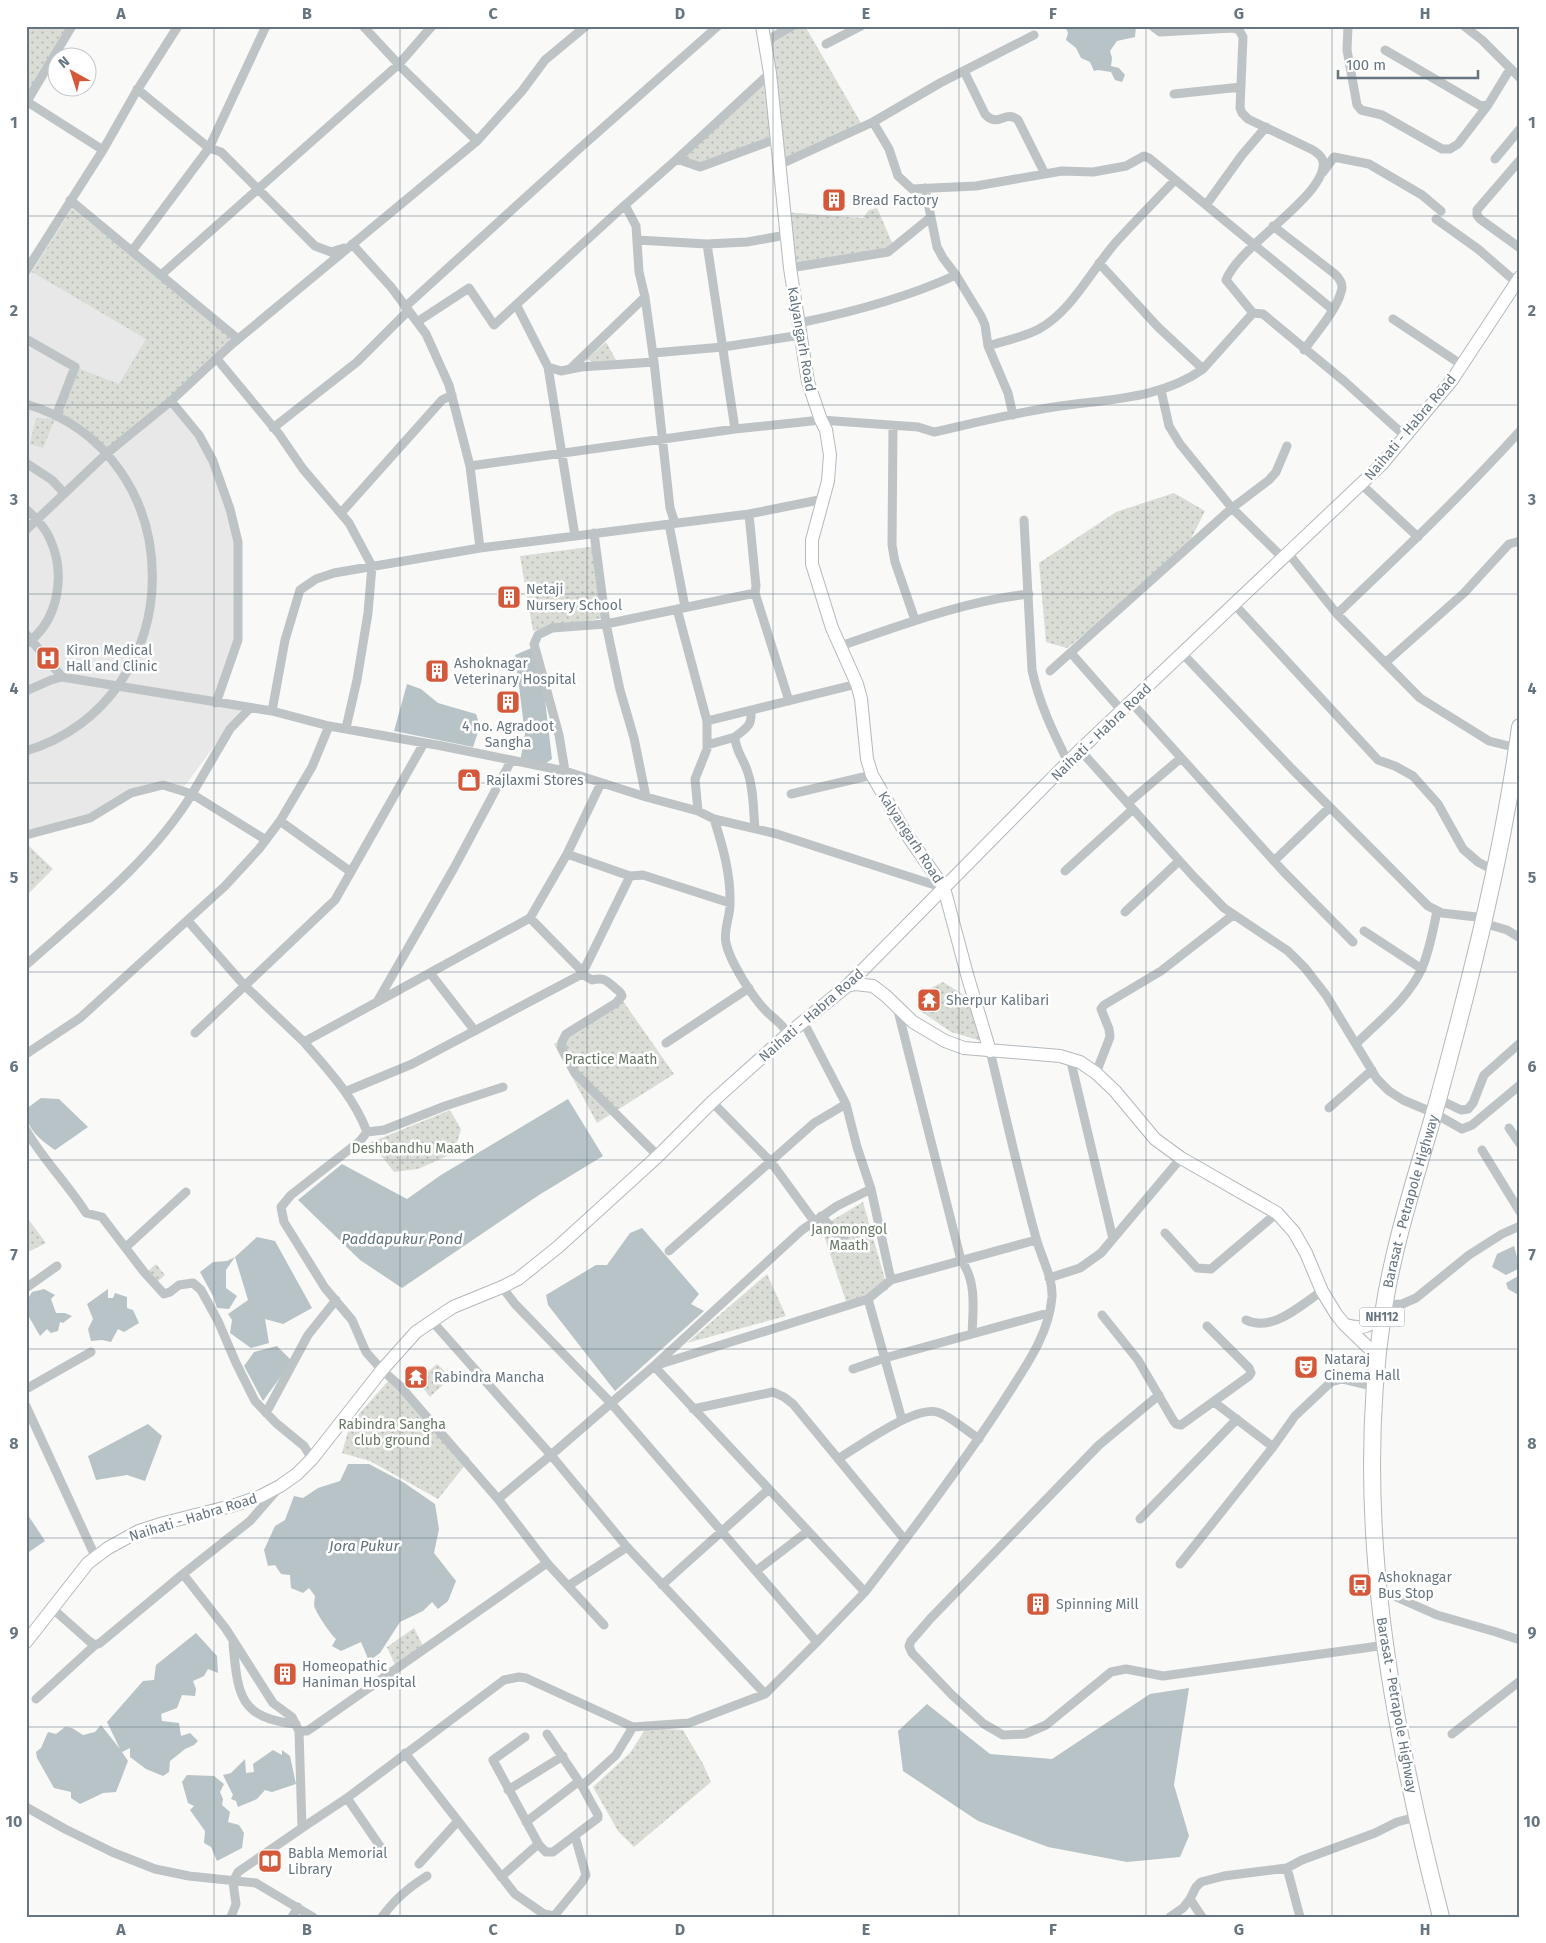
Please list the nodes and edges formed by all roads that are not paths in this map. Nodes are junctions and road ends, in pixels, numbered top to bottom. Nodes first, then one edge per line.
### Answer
1 (72, 26) edge
2 (178, 26) edge
3 (266, 26) edge
4 (363, 26) edge
5 (432, 26) edge
6 (586, 26) edge
7 (718, 26) edge
8 (762, 26) edge
9 (792, 26) edge
10 (861, 26) edge
11 (1152, 26) edge
12 (1348, 26) edge
13 (1464, 26) edge
14 (1034, 35) dead end
15 (766, 41) junction
16 (826, 44) dead end
17 (1385, 50) dead end
18 (399, 64) junction
19 (1510, 69) junction
20 (964, 71) junction
21 (770, 73) junction
22 (1520, 78) edge
23 (1241, 86) junction
24 (137, 89) junction
25 (1174, 94) dead end
26 (26, 102) edge
27 (1488, 105) junction
28 (873, 122) junction
29 (1266, 127) junction
30 (1520, 129) edge
31 (776, 139) junction
32 (477, 141) junction
33 (209, 148) junction
34 (102, 150) junction
35 (677, 158) junction
36 (1494, 159) dead end
37 (1520, 160) edge
38 (779, 165) junction
39 (1045, 174) junction
40 (1322, 174) junction
41 (1176, 180) junction
42 (926, 188) junction
43 (258, 190) junction
44 (70, 200) junction
45 (625, 205) junction
46 (1206, 205) junction
47 (931, 217) junction
48 (1273, 226) junction
49 (786, 235) junction
50 (637, 240) junction
51 (707, 244) junction
52 (1253, 245) junction
53 (350, 246) junction
54 (1520, 248) edge
55 (132, 251) junction
56 (1099, 263) junction
57 (790, 268) junction
58 (26, 271) edge
59 (956, 274) junction
60 (161, 275) junction
61 (1518, 280) edge
62 (645, 297) junction
63 (517, 306) junction
64 (406, 309) junction
65 (1332, 309) junction
66 (1253, 313) junction
67 (1393, 319) dead end
68 (416, 322) junction
69 (800, 329) junction
70 (26, 339) edge
71 (238, 339) junction
72 (988, 346) junction
73 (723, 348) junction
74 (1304, 350) junction
75 (654, 357) junction
76 (217, 359) junction
77 (1462, 365) junction
78 (548, 367) junction
79 (570, 369) junction
80 (1204, 369) junction
81 (1161, 390) junction
82 (452, 395) junction
83 (172, 401) junction
84 (26, 404) edge
85 (1013, 415) junction
86 (56, 416) junction
87 (821, 420) junction
88 (894, 426) junction
89 (274, 428) junction
90 (735, 429) junction
91 (1520, 431) edge
92 (1405, 436) junction
93 (663, 439) junction
94 (1287, 446) dead end
95 (563, 453) junction
96 (106, 454) junction
97 (26, 463) edge
98 (470, 466) junction
99 (1361, 484) junction
100 (64, 493) junction
101 (824, 499) junction
102 (1232, 508) junction
103 (26, 509) edge
104 (341, 513) junction
105 (749, 514) junction
106 (37, 519) junction
107 (1024, 520) dead end
108 (672, 524) junction
109 (26, 530) edge
110 (594, 533) junction
111 (575, 536) junction
112 (1418, 537) junction
113 (1520, 541) edge
114 (480, 548) junction
115 (1286, 556) junction
116 (372, 566) junction
117 (755, 593) junction
118 (1029, 594) junction
119 (1234, 604) junction
120 (681, 608) junction
121 (1337, 614) junction
122 (915, 620) junction
123 (606, 624) junction
124 (28, 639) edge
125 (840, 646) junction
126 (1071, 653) junction
127 (1182, 653) junction
128 (1385, 663) junction
129 (1050, 671) dead end
130 (62, 677) junction
131 (856, 684) junction
132 (117, 686) junction
133 (26, 691) edge
134 (788, 701) junction
135 (216, 703) junction
136 (1126, 706) junction
137 (250, 708) junction
138 (751, 710) junction
139 (272, 712) junction
140 (707, 721) junction
141 (329, 726) junction
142 (1520, 727) edge
143 (346, 728) junction
144 (735, 737) junction
145 (424, 743) junction
146 (707, 745) junction
147 (1517, 748) junction
148 (26, 750) edge
149 (1080, 750) junction
150 (1181, 758) junction
151 (511, 761) junction
152 (1068, 762) junction
153 (565, 771) junction
154 (872, 775) junction
155 (601, 783) junction
156 (192, 794) junction
157 (791, 794) dead end
158 (646, 796) junction
159 (1130, 806) junction
160 (1330, 807) junction
161 (698, 811) junction
162 (714, 818) junction
163 (280, 821) junction
164 (755, 828) junction
165 (26, 835) edge
166 (266, 840) junction
167 (567, 854) junction
168 (1179, 861) junction
169 (1274, 861) junction
170 (1065, 871) dead end
171 (1495, 871) junction
172 (351, 872) junction
173 (630, 876) junction
174 (944, 888) junction
175 (730, 903) junction
176 (1438, 911) junction
177 (1125, 912) dead end
178 (1233, 915) junction
179 (530, 918) junction
180 (188, 920) junction
181 (1484, 920) junction
182 (1364, 931) dead end
183 (1520, 938) edge
184 (1353, 942) dead end
185 (26, 966) edge
186 (1422, 969) junction
187 (430, 973) junction
188 (582, 974) junction
189 (244, 985) junction
190 (847, 986) junction
191 (749, 988) junction
192 (377, 1002) junction
193 (896, 1007) junction
194 (803, 1022) junction
195 (475, 1031) junction
196 (195, 1033) dead end
197 (788, 1034) junction
198 (304, 1042) junction
199 (1520, 1043) edge
200 (666, 1044) dead end
201 (1356, 1044) junction
202 (990, 1051) junction
203 (26, 1054) edge
204 (1070, 1058) junction
205 (1372, 1070) junction
206 (1096, 1073) junction
207 (1520, 1085) edge
208 (503, 1087) dead end
209 (346, 1091) junction
210 (712, 1102) junction
211 (846, 1104) junction
212 (1436, 1106) junction
213 (1328, 1108) dead end
214 (1508, 1128) dead end
215 (26, 1130) edge
216 (367, 1132) junction
217 (1520, 1144) edge
218 (1482, 1150) dead end
219 (658, 1156) junction
220 (1182, 1158) junction
221 (771, 1162) junction
222 (872, 1189) junction
223 (186, 1192) dead end
224 (1520, 1212) edge
225 (1277, 1214) junction
226 (818, 1218) junction
227 (1520, 1226) edge
228 (1165, 1233) dead end
229 (842, 1239) dead end
230 (1113, 1239) junction
231 (1036, 1240) junction
232 (126, 1246) junction
233 (669, 1250) dead end
234 (962, 1260) junction
235 (57, 1266) dead end
236 (1049, 1278) junction
237 (891, 1280) junction
238 (26, 1288) edge
239 (502, 1288) junction
240 (1322, 1291) junction
241 (868, 1299) junction
242 (336, 1300) junction
243 (1383, 1311) junction
244 (1048, 1313) junction
245 (1102, 1315) dead end
246 (431, 1320) junction
247 (1246, 1320) dead end
248 (1344, 1324) junction
249 (1207, 1326) dead end
250 (972, 1334) junction
251 (92, 1352) dead end
252 (1377, 1356) junction
253 (884, 1358) junction
254 (654, 1366) junction
255 (853, 1369) dead end
256 (382, 1370) junction
257 (1375, 1387) junction
258 (26, 1389) edge
259 (1158, 1395) junction
260 (610, 1402) junction
261 (1214, 1402) junction
262 (26, 1406) edge
263 (694, 1409) junction
264 (266, 1413) junction
265 (1237, 1419) junction
266 (902, 1420) junction
267 (979, 1439) junction
268 (1273, 1446) junction
269 (551, 1455) junction
270 (312, 1459) junction
271 (838, 1459) junction
272 (280, 1486) junction
273 (769, 1489) junction
274 (498, 1499) junction
275 (1140, 1519) dead end
276 (808, 1531) junction
277 (722, 1532) junction
278 (905, 1540) junction
279 (627, 1547) junction
280 (95, 1556) junction
281 (547, 1563) junction
282 (1180, 1564) dead end
283 (756, 1571) junction
284 (183, 1574) junction
285 (662, 1585) junction
286 (568, 1586) junction
287 (1378, 1589) junction
288 (865, 1592) junction
289 (53, 1609) junction
290 (604, 1625) dead end
291 (1520, 1640) edge
292 (26, 1642) edge
293 (233, 1642) junction
294 (817, 1642) junction
295 (95, 1644) junction
296 (1386, 1645) junction
297 (1520, 1681) edge
298 (765, 1694) junction
299 (36, 1700) dead end
300 (633, 1727) junction
301 (298, 1728) junction
302 (547, 1734) dead end
303 (1452, 1734) dead end
304 (525, 1737) dead end
305 (405, 1754) junction
306 (563, 1756) junction
307 (580, 1784) junction
308 (508, 1790) junction
309 (347, 1798) junction
310 (26, 1807) edge
311 (1416, 1817) junction
312 (458, 1821) junction
313 (526, 1822) junction
314 (302, 1828) junction
315 (576, 1836) junction
316 (539, 1845) junction
317 (384, 1852) dead end
318 (420, 1864) dead end
319 (1287, 1868) junction
320 (427, 1876) dead end
321 (501, 1878) junction
322 (233, 1882) junction
323 (1190, 1899) junction
324 (298, 1907) junction
325 (554, 1916) edge
326 (231, 1917) edge
327 (292, 1917) edge
328 (313, 1917) edge
329 (382, 1917) edge
330 (1170, 1917) edge
331 (1202, 1917) edge
332 (1300, 1917) edge
333 (1441, 1917) edge

1 - 26 street
2 - 24 street
3 - 33 street
4 - 18 street
5 - 18 street
6 - 32 street
7 - 64 street
8 - 15 main road, Kalyangarh Road
9 - 15 street
10 - 16 street
11 - 23 street
12 - 27 street
13 - 19 street
14 - 20 street
15 - 21 main road, Kalyangarh Road
17 - 27 street
18 - 32 street
18 - 43 street
19 - 22 street
19 - 27 street
20 - 28 street
20 - 39 street
21 - 31 main road, Kalyangarh Road
21 - 35 street
23 - 25 street
23 - 29 street
24 - 33 street
24 - 34 street
26 - 34 street
28 - 38 street
28 - 42 street
29 - 40 street
29 - 46 street
30 - 36 street
31 - 35 street
31 - 38 main road, Kalyangarh Road
32 - 53 street
33 - 43 street
33 - 55 street
34 - 44 street
35 - 45 street
37 - 54 street
38 - 49 main road, Kalyangarh Road
39 - 41 street
39 - 42 street
40 - 48 street
40 - 61 street
41 - 46 street
41 - 56 street
42 - 47 street
43 - 53 street
43 - 60 street
44 - 55 street
44 - 58 street
45 - 50 street
45 - 63 street
46 - 52 street
47 - 57 street
47 - 59 street
48 - 52 street
48 - 65 street
49 - 51 street
49 - 57 main road, Kalyangarh Road
50 - 51 street
50 - 62 street
51 - 73 street
52 - 65 street
52 - 66 street
53 - 64 street
53 - 71 street
55 - 60 street
56 - 72 street
56 - 80 street
57 - 69 main road, Kalyangarh Road
59 - 69 street
59 - 72 street
60 - 71 street
61 - 77 main road, Naihati - Habra Road
62 - 75 street
62 - 79 street
63 - 68 street
63 - 78 street
64 - 68 street
64 - 89 street
65 - 74 street
66 - 74 street
66 - 80 street
67 - 77 street
68 - 82 street
69 - 73 street
69 - 87 main road, Kalyangarh Road
70 - 86 street
71 - 76 street
72 - 85 street
73 - 75 street
73 - 90 street
74 - 92 street
75 - 79 street
75 - 93 street
76 - 83 street
76 - 89 street
77 - 92 main road, Naihati - Habra Road
78 - 79 street
78 - 95 street
80 - 81 street
81 - 85 street
81 - 102 street
82 - 98 street
82 - 104 street
83 - 96 street
83 - 135 street
84 - 86 street
85 - 88 street
86 - 96 street
87 - 88 street
87 - 90 street
87 - 101 main road, Kalyangarh Road
88 - 122 street
89 - 104 street
90 - 93 street
91 - 112 street
92 - 99 main road, Naihati - Habra Road
93 - 95 street
93 - 108 street
94 - 102 street
95 - 98 street
95 - 111 street
96 - 100 street
96 - 132 street
97 - 100 street
98 - 114 street
99 - 112 street
99 - 115 main road, Naihati - Habra Road
100 - 106 street
101 - 105 street
101 - 125 main road, Kalyangarh Road
102 - 115 street
102 - 126 street
103 - 106 street
104 - 116 street
105 - 108 street
105 - 117 street
106 - 109 street
106 - 124 street
107 - 118 street
108 - 110 street
108 - 120 street
110 - 111 street
110 - 123 street
111 - 114 street
112 - 121 street
113 - 128 street
114 - 116 street
115 - 119 main road, Naihati - Habra Road
115 - 121 street
116 - 139 street
116 - 143 street
117 - 120 street
117 - 134 street
118 - 122 street
118 - 152 street
119 - 127 main road, Naihati - Habra Road
119 - 171 street
120 - 123 street
120 - 140 street
121 - 128 street
122 - 125 street
123 - 153 street
123 - 158 street
124 - 130 street
125 - 131 main road, Kalyangarh Road
126 - 129 street
126 - 136 street
127 - 136 main road, Naihati - Habra Road
127 - 160 street
128 - 147 street
130 - 132 street
130 - 133 street
131 - 134 street
131 - 154 main road, Kalyangarh Road
132 - 135 street
132 - 148 street
134 - 138 street
135 - 137 street
136 - 149 main road, Naihati - Habra Road
136 - 150 street
137 - 139 street
137 - 156 street
138 - 140 street
138 - 144 street
139 - 141 street
140 - 146 street
141 - 143 street
141 - 163 street
142 - 147 highway, Barasat - Petrapole Highway / NH112
143 - 145 street
144 - 146 street
144 - 164 street
145 - 151 street
145 - 172 street
146 - 161 street
147 - 171 highway, Barasat - Petrapole Highway / NH112
149 - 152 main road, Naihati - Habra Road
149 - 159 street
150 - 159 street
150 - 169 street
151 - 153 street
151 - 192 street
152 - 174 main road, Naihati - Habra Road
153 - 155 street
154 - 157 street
154 - 174 main road, Kalyangarh Road
155 - 158 street
155 - 167 street
156 - 165 street
156 - 166 street
156 - 185 street
158 - 161 street
159 - 168 street
159 - 170 street
160 - 169 street
160 - 176 street
161 - 162 street
162 - 164 street
162 - 175 street
163 - 166 street
163 - 172 street
164 - 174 street
166 - 180 street
167 - 173 street
167 - 179 street
168 - 177 street
168 - 178 street
169 - 184 street
171 - 181 highway, Barasat - Petrapole Highway / NH112
172 - 189 street
173 - 175 street
173 - 188 street
174 - 190 main road, Naihati - Habra Road
174 - 202 main road, Kalyangarh Road
175 - 191 street
176 - 181 street
176 - 186 street
178 - 201 street
178 - 206 street
179 - 187 street
179 - 188 street
180 - 189 street
180 - 203 street
181 - 183 street
181 - 212 highway, Barasat - Petrapole Highway / NH112
182 - 186 street
186 - 201 street
187 - 192 street
187 - 195 street
188 - 195 street
188 - 219 street
189 - 196 street
189 - 198 street
190 - 193 main road
190 - 194 main road, Naihati - Habra Road
191 - 197 street
191 - 200 street
192 - 198 street
193 - 202 main road
193 - 234 street
194 - 197 main road, Naihati - Habra Road
194 - 211 street
195 - 209 street
197 - 210 main road, Naihati - Habra Road
198 - 209 street
199 - 212 street
201 - 205 street
202 - 204 main road
202 - 231 street
204 - 206 main road
204 - 230 street
205 - 212 street
205 - 213 street
206 - 220 main road
207 - 212 street
208 - 216 street
209 - 216 street
210 - 219 main road, Naihati - Habra Road
210 - 221 street
211 - 221 street
211 - 222 street
212 - 243 highway, Barasat - Petrapole Highway / NH112
214 - 217 street
215 - 232 street
216 - 242 street
218 - 224 street
219 - 239 main road, Naihati - Habra Road
220 - 225 main road
220 - 230 street
221 - 226 street
221 - 233 street
222 - 226 street
222 - 237 street
223 - 232 street
225 - 228 street
225 - 240 main road
226 - 229 street
226 - 254 street
227 - 243 street
230 - 236 street
231 - 234 street
231 - 236 street
232 - 264 street
234 - 237 street
234 - 250 street
235 - 238 street
236 - 244 street
237 - 241 street
239 - 246 main road, Naihati - Habra Road
239 - 260 street
240 - 247 street
240 - 248 main road
241 - 253 street
241 - 254 street
242 - 256 street
242 - 264 street
243 - 248 main road
243 - 252 highway, Barasat - Petrapole Highway / NH112
244 - 250 street
244 - 267 street
245 - 259 street
246 - 256 main road, Naihati - Habra Road
246 - 269 street
248 - 252 main road
249 - 261 street
250 - 253 street
251 - 258 street
252 - 257 highway, Barasat - Petrapole Highway / NH112
253 - 255 street
253 - 266 street
254 - 260 street
254 - 263 street
256 - 270 main road, Naihati - Habra Road
256 - 274 street
257 - 268 street
257 - 287 highway, Barasat - Petrapole Highway / NH112
259 - 261 street
259 - 296 street
260 - 269 street
260 - 277 street
261 - 265 street
262 - 280 street
263 - 271 street
263 - 273 street
264 - 270 street
265 - 268 street
265 - 275 street
266 - 267 street
266 - 271 street
267 - 278 street
268 - 282 street
269 - 274 street
269 - 279 street
270 - 272 main road, Naihati - Habra Road
271 - 278 street
272 - 280 main road, Naihati - Habra Road
272 - 284 street
273 - 276 street
273 - 277 street
274 - 281 street
276 - 283 street
276 - 288 street
277 - 283 street
277 - 285 street
278 - 288 street
279 - 285 street
279 - 286 street
280 - 289 main road, Naihati - Habra Road
281 - 286 street
281 - 301 street
283 - 294 street
284 - 293 street
284 - 295 street
285 - 298 street
286 - 290 street
287 - 291 street
287 - 296 highway, Barasat - Petrapole Highway / NH112
288 - 294 street
289 - 292 main road, Naihati - Habra Road
289 - 295 street
293 - 301 street
293 - 301 street
294 - 298 street
295 - 299 street
296 - 311 highway, Barasat - Petrapole Highway / NH112
297 - 303 street
298 - 300 street
300 - 305 street
300 - 307 street
301 - 314 street
302 - 306 street
304 - 308 street
305 - 309 street
305 - 312 street
306 - 307 street
306 - 308 street
307 - 313 street
307 - 315 street
308 - 313 street
309 - 314 street
309 - 317 street
310 - 322 street
311 - 319 street
311 - 333 highway, Barasat - Petrapole Highway / NH112
312 - 318 street
312 - 321 street
313 - 316 street
314 - 322 street
315 - 316 street
315 - 325 street
316 - 321 street
319 - 323 street
319 - 332 street
320 - 329 street
321 - 325 street
322 - 324 street
322 - 326 street
323 - 330 street
323 - 331 street
324 - 327 street
324 - 328 street

